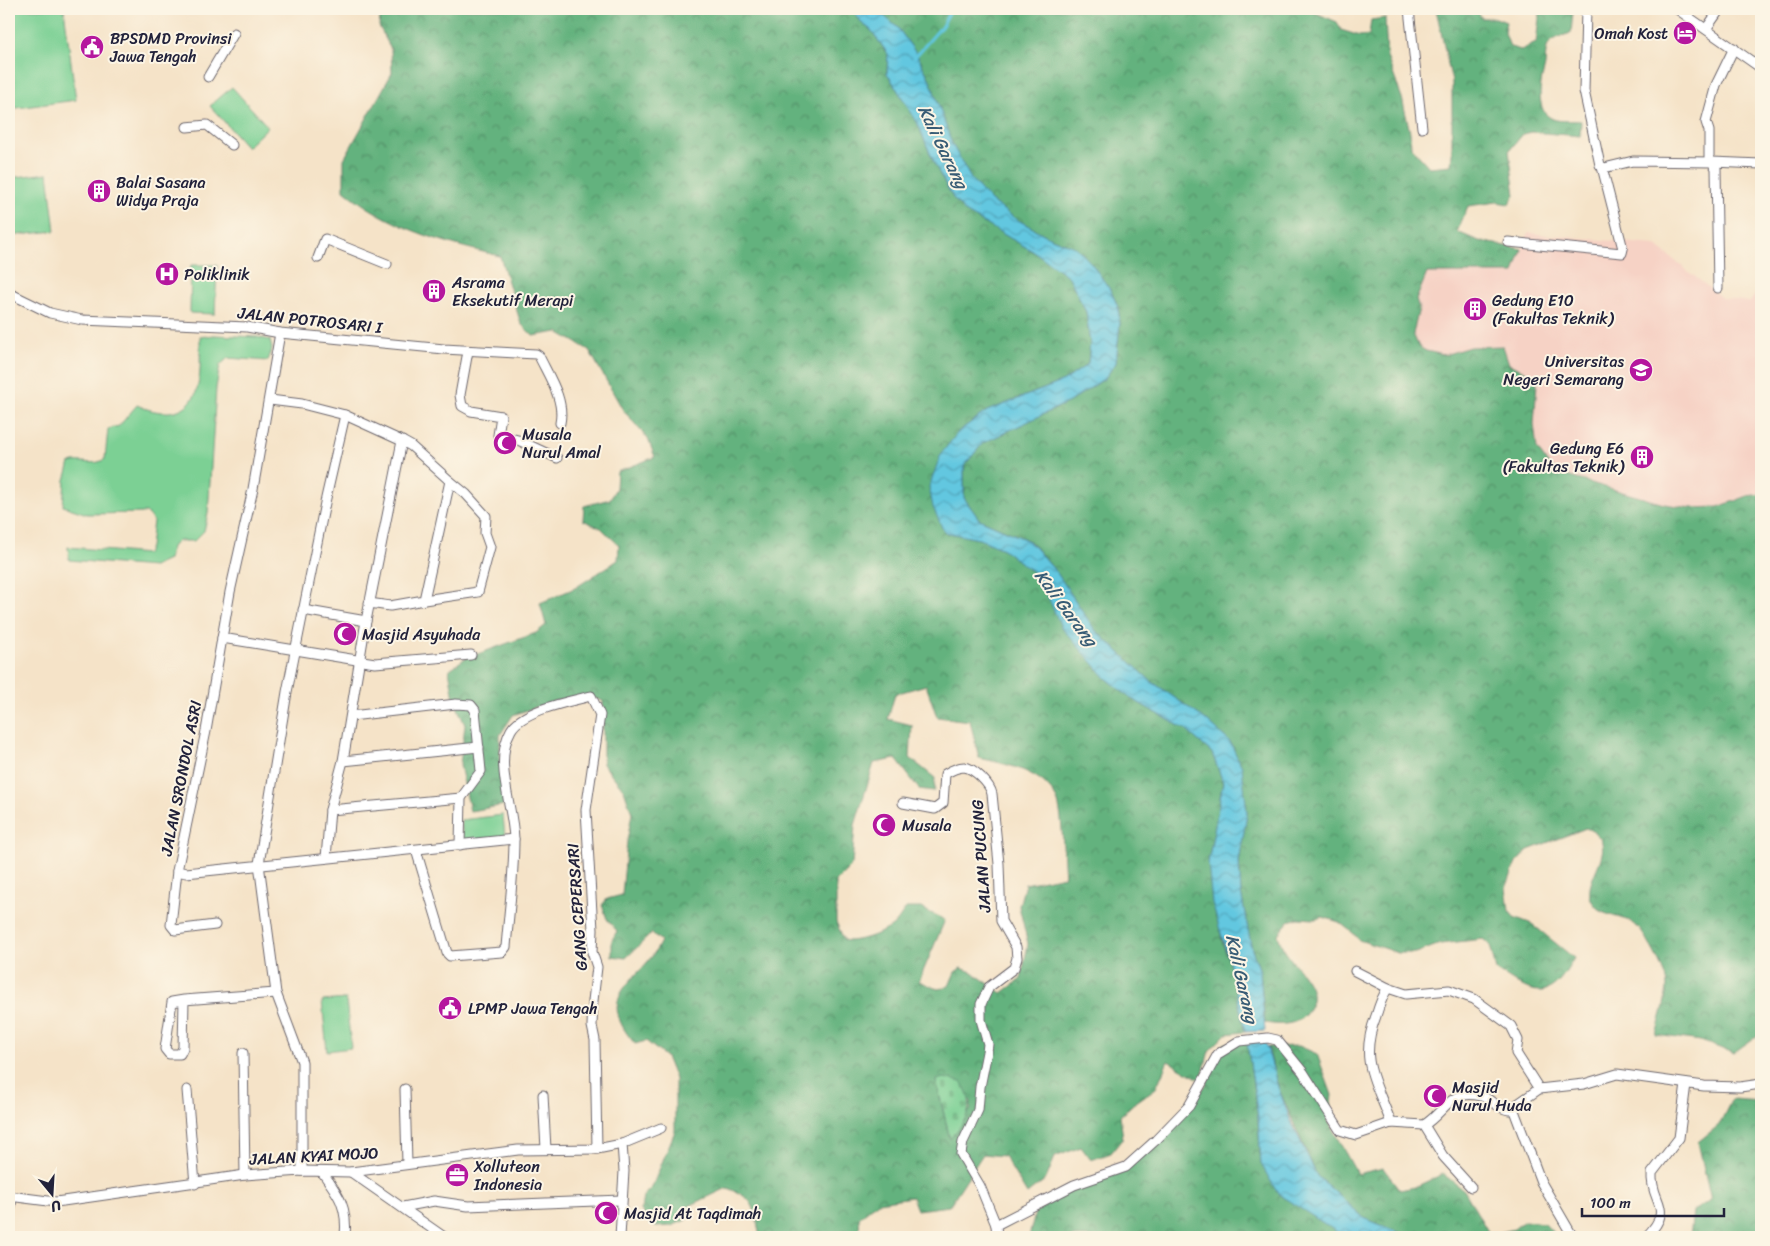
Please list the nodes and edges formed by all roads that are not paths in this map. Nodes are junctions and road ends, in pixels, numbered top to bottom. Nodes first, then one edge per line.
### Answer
1 (1409, 9) edge
2 (1586, 9) edge
3 (1677, 9) edge
4 (1720, 9) edge
5 (1706, 29) junction
6 (234, 33) dead end
7 (1734, 48) junction
8 (1761, 68) edge
9 (208, 77) dead end
10 (187, 127) dead end
11 (1422, 128) dead end
12 (232, 145) dead end
13 (1710, 161) junction
14 (1761, 164) edge
15 (1602, 167) junction
16 (1508, 242) dead end
17 (318, 258) dead end
18 (387, 264) dead end
19 (1718, 288) dead end
20 (9, 293) edge
21 (280, 333) junction
22 (468, 351) junction
23 (270, 400) junction
24 (345, 415) junction
25 (560, 423) dead end
26 (402, 441) junction
27 (556, 458) dead end
28 (450, 481) junction
29 (424, 600) junction
30 (369, 603) junction
31 (303, 610) junction
32 (366, 621) junction
33 (222, 638) junction
34 (295, 651) junction
35 (471, 655) dead end
36 (358, 662) junction
37 (351, 716) junction
38 (479, 747) junction
39 (343, 761) junction
40 (461, 798) junction
41 (903, 803) dead end
42 (330, 810) junction
43 (514, 839) junction
44 (460, 845) junction
45 (416, 850) junction
46 (326, 858) junction
47 (259, 864) junction
48 (177, 871) junction
49 (215, 925) dead end
50 (1355, 971) dead end
51 (1388, 988) junction
52 (276, 994) junction
53 (184, 1000) junction
54 (243, 1053) dead end
55 (1686, 1084) junction
56 (1761, 1084) edge
57 (405, 1089) dead end
58 (1539, 1089) junction
59 (187, 1090) dead end
60 (543, 1095) dead end
61 (1514, 1108) junction
62 (1392, 1123) junction
63 (1424, 1125) junction
64 (662, 1128) dead end
65 (622, 1144) junction
66 (546, 1149) junction
67 (597, 1149) junction
68 (406, 1164) junction
69 (302, 1171) junction
70 (322, 1172) junction
71 (351, 1172) junction
72 (245, 1175) junction
73 (195, 1184) junction
74 (1471, 1187) dead end
75 (10, 1197) edge
76 (621, 1200) junction
77 (403, 1207) junction
78 (9, 1222) edge
79 (996, 1225) junction
80 (345, 1237) edge
81 (444, 1237) edge
82 (620, 1237) edge
83 (997, 1237) edge
84 (1573, 1237) edge
85 (1646, 1237) edge

1 - 11 street
2 - 15 street
3 - 5 street
4 - 5 street
5 - 7 street
6 - 9 street
7 - 8 street
7 - 13 street
10 - 12 street
13 - 14 street
13 - 15 street
13 - 19 street
15 - 16 street
17 - 18 street
20 - 21 street, JALAN POTROSARI I
21 - 22 street, JALAN POTROSARI I
21 - 23 street, JALAN SRONDOL ASRI
22 - 25 street, JALAN POTROSARI I
22 - 27 street
23 - 24 street
23 - 33 street, JALAN SRONDOL ASRI
24 - 26 street
24 - 31 street
26 - 28 street
26 - 30 street
28 - 29 street
28 - 29 street
29 - 30 street
30 - 32 street
31 - 32 street
31 - 34 street
32 - 36 street
33 - 34 street
33 - 48 street, JALAN SRONDOL ASRI
34 - 36 street
34 - 47 street
35 - 36 street
36 - 37 street
37 - 38 street
37 - 39 street
38 - 39 street
38 - 40 street
39 - 42 street
40 - 42 street
40 - 44 street
41 - 79 street, JALAN PUCUNG
42 - 46 street
43 - 44 street, JALAN SRONDOL ASRI
43 - 45 street
43 - 67 street, GANG CEPERSARI
44 - 45 street, JALAN SRONDOL ASRI
45 - 46 street, JALAN SRONDOL ASRI
46 - 47 street, JALAN SRONDOL ASRI
47 - 48 street, JALAN SRONDOL ASRI
47 - 52 street
48 - 49 street
50 - 51 street
51 - 58 street
51 - 62 street
52 - 53 street
52 - 69 street
53 - 53 street
54 - 72 street
55 - 56 street
55 - 58 street
55 - 85 street
57 - 68 street
58 - 61 street
59 - 73 street
60 - 66 street
61 - 63 street
61 - 84 street
62 - 63 street
62 - 79 street
63 - 74 street
64 - 65 street, JALAN KYAI MOJO
65 - 67 street, JALAN KYAI MOJO
65 - 76 street
66 - 67 street, JALAN KYAI MOJO
66 - 68 street, JALAN KYAI MOJO
68 - 71 street, JALAN KYAI MOJO
69 - 70 street, JALAN KYAI MOJO
69 - 72 street, JALAN KYAI MOJO
70 - 71 street, JALAN KYAI MOJO
70 - 80 street
71 - 77 street
72 - 73 street, JALAN KYAI MOJO
73 - 75 street, JALAN KYAI MOJO
75 - 78 street
76 - 77 street
76 - 82 street
77 - 81 street
79 - 83 street, JALAN PUCUNG

